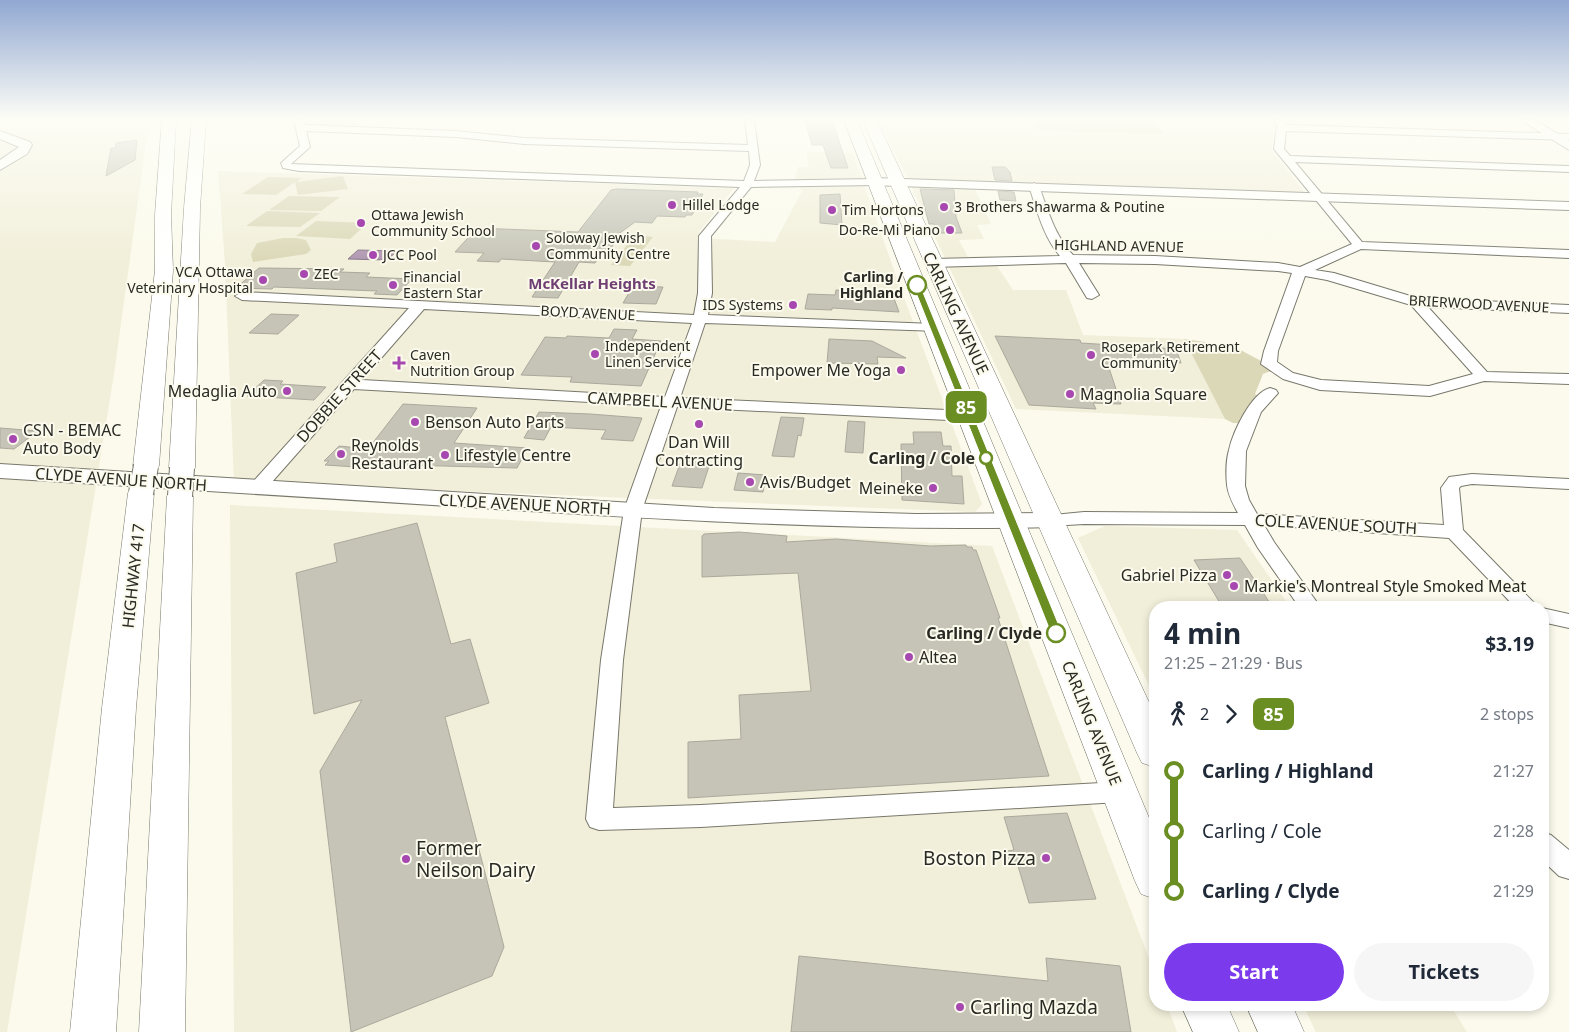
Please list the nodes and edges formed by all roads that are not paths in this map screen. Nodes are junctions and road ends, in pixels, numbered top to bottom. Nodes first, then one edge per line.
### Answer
1 (164, 168) edge
2 (195, 168) edge
3 (342, 168) edge
4 (754, 168) edge
5 (878, 168) edge
6 (882, 168) edge
7 (1294, 168) edge
8 (1545, 168) edge
9 (1569, 169) edge
10 (886, 182) junction
11 (748, 184) junction
12 (1034, 186) junction
13 (1318, 197) junction
14 (1569, 206) edge
15 (1359, 245) junction
16 (1569, 254) edge
17 (1070, 259) junction
18 (933, 264) junction
19 (1304, 270) junction
20 (1092, 294) dead end
21 (242, 296) dead end
22 (1416, 302) junction
23 (420, 305) junction
24 (1569, 308) edge
25 (700, 319) junction
26 (934, 328) junction
27 (1484, 376) junction
28 (1569, 379) edge
29 (351, 384) junction
30 (1270, 394) dead end
31 (672, 402) junction
32 (969, 416) junction
33 (0, 471) edge
34 (1569, 484) edge
35 (258, 487) junction
36 (633, 510) junction
37 (1252, 519) junction
38 (1050, 520) junction
39 (1011, 521) junction
40 (1454, 532) junction
41 (1306, 601) edge
42 (1522, 601) edge
43 (1549, 616) edge
44 (1569, 621) edge
45 (1149, 740) edge
46 (1119, 792) junction
47 (1549, 849) edge
48 (1149, 866) edge
49 (1569, 867) edge
50 (1207, 1011) edge
51 (1271, 1011) edge
52 (93, 1032) edge
53 (162, 1032) edge
54 (1216, 1032) edge
55 (1281, 1032) edge

1 - 52 main road, HIGHWAY 417
2 - 53 main road
3 - 11 street
4 - 11 street
5 - 10 main road, CARLING AVENUE
6 - 10 main road, CARLING AVENUE
7 - 13 street
8 - 9 street
10 - 11 street
10 - 12 street
10 - 18 main road, CARLING AVENUE
10 - 26 main road, CARLING AVENUE
11 - 25 street
12 - 13 street
12 - 17 street
13 - 14 street
13 - 15 street
15 - 16 street
15 - 19 street
17 - 18 street, HIGHLAND AVENUE
17 - 19 street, HIGHLAND AVENUE
17 - 20 street
18 - 38 main road, CARLING AVENUE
19 - 22 street, BRIERWOOD AVENUE
19 - 27 street
21 - 23 street, BOYD AVENUE
22 - 24 street, BRIERWOOD AVENUE
22 - 27 street
23 - 25 street, BOYD AVENUE
23 - 29 street, DOBBIE STREET
25 - 26 street, BOYD AVENUE
25 - 31 street
26 - 32 main road, CARLING AVENUE
27 - 28 street
29 - 31 street, CAMPBELL AVENUE
29 - 35 street, DOBBIE STREET
30 - 37 street
31 - 32 street, CAMPBELL AVENUE
31 - 36 street
32 - 39 main road, CARLING AVENUE
33 - 35 street, CLYDE AVENUE NORTH
34 - 40 street
35 - 36 street, CLYDE AVENUE NORTH
36 - 39 street, CLYDE AVENUE NORTH
36 - 46 street
37 - 38 street, COLE AVENUE SOUTH
37 - 40 street, COLE AVENUE SOUTH
37 - 41 street
38 - 39 street, CLYDE AVENUE NORTH
38 - 45 main road, CARLING AVENUE
39 - 46 main road, CARLING AVENUE
40 - 42 street
43 - 44 street
46 - 48 main road, CARLING AVENUE
47 - 49 street
50 - 54 main road
51 - 55 main road

